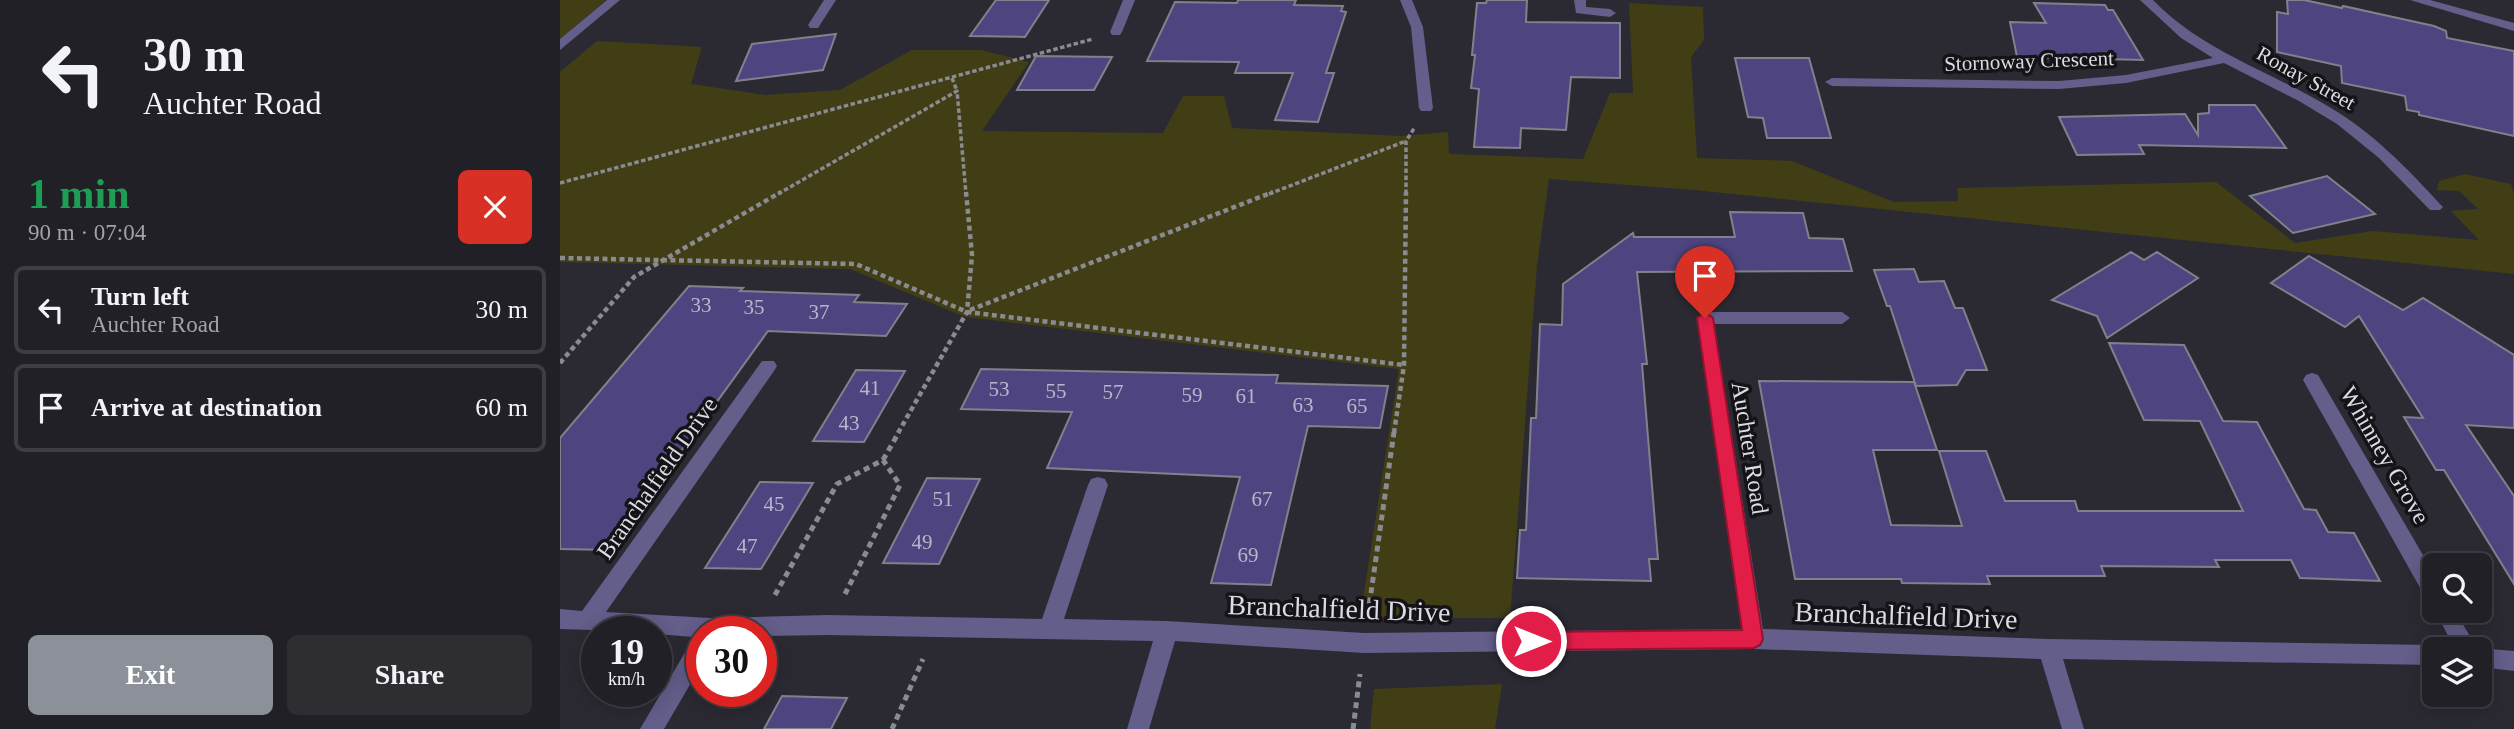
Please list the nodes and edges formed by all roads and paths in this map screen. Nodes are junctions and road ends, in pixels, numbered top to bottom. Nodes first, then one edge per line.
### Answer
1 (614, 0) edge
2 (830, 0) edge
3 (1129, 0) edge
4 (1406, 0) edge
5 (1580, 0) edge
6 (2146, 0) edge
7 (2416, 0) edge
8 (1610, 13) dead end
9 (814, 25) dead end
10 (2514, 27) edge
11 (1116, 32) joint
12 (560, 46) edge
13 (2226, 59) junction
14 (952, 78) junction
15 (1832, 82) dead end
16 (957, 91) junction
17 (1426, 108) joint
18 (1406, 141) junction
19 (560, 183) edge
20 (2435, 207) dead end
21 (560, 258) edge
22 (666, 260) junction
23 (967, 312) junction
24 (1842, 318) dead end
25 (560, 363) edge
26 (1404, 365) junction
27 (768, 366) dead end
28 (2312, 380) dead end
29 (883, 460) junction
30 (1098, 485) dead end
31 (2422, 572) edge
32 (591, 616) edge
33 (763, 616) edge
34 (560, 619) edge
35 (581, 620) edge
36 (828, 625) junction
37 (777, 626) edge
38 (938, 626) junction
39 (1050, 628) junction
40 (1167, 631) junction
41 (1754, 639) junction
42 (1364, 643) junction
43 (2049, 649) junction
44 (2422, 655) edge
45 (2492, 659) edge
46 (2514, 662) edge
47 (686, 670) edge
48 (651, 729) edge
49 (892, 729) edge
50 (1138, 729) edge
51 (1353, 729) edge
52 (2074, 729) edge

1 - 12 street
2 - 9 street
3 - 11 street
4 - 17 street
5 - 8 street
6 - 13 street, Ronay Street
7 - 10 street
11 - 14 path
13 - 15 street, Stornoway Crescent
13 - 20 street, Ronay Street
14 - 16 path
14 - 19 path
16 - 22 path
16 - 23 path
17 - 18 path
18 - 23 path
18 - 26 path
21 - 22 path
22 - 23 path
22 - 25 path
23 - 26 path
23 - 29 path
24 - 41 street, Auchter Road
26 - 42 path
27 - 32 street, Branchalfield Drive
28 - 31 street, Whinney Grove
29 - 33 path
29 - 36 path
30 - 39 street
34 - 35 street, Branchalfield Drive
36 - 37 street, Branchalfield Drive
36 - 38 street, Branchalfield Drive
38 - 39 street, Branchalfield Drive
38 - 49 path
39 - 40 street, Branchalfield Drive
40 - 42 street, Branchalfield Drive
40 - 50 street
41 - 42 street, Branchalfield Drive
41 - 43 street, Branchalfield Drive
42 - 51 path
43 - 44 street, Branchalfield Drive
43 - 52 street
45 - 46 street
47 - 48 street

